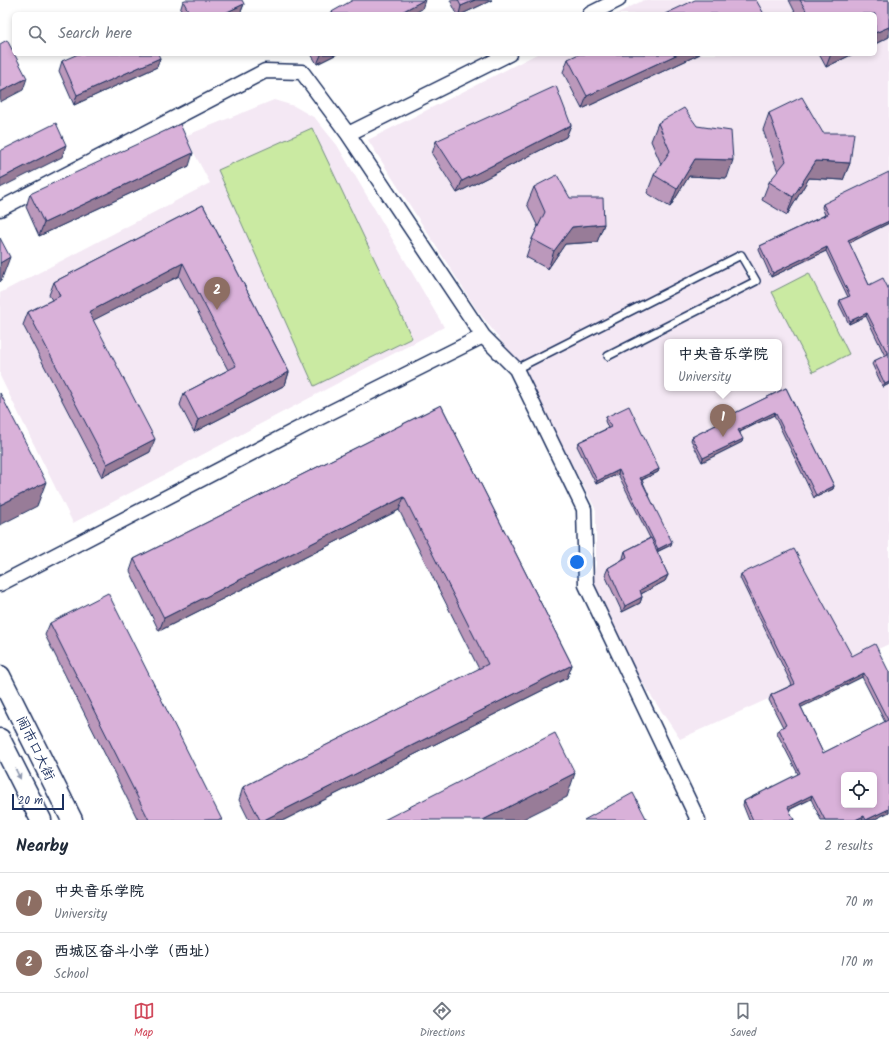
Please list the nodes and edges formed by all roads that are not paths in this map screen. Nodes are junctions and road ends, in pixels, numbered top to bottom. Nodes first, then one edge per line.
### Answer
1 (618, 0) edge
2 (594, 12) edge
3 (505, 56) edge
4 (348, 134) junction
5 (0, 209) edge
6 (483, 336) junction
7 (608, 356) dead end
8 (516, 369) junction
9 (0, 584) edge
10 (0, 676) edge
11 (0, 739) edge
12 (41, 820) edge
13 (72, 820) edge
14 (698, 820) edge

1 - 2 street
3 - 4 street
4 - 5 street
4 - 6 street
6 - 8 street
6 - 9 street
7 - 8 lane
8 - 14 street
10 - 13 main road, 闹市口大街
11 -> 12 main road, 闹市口大街

